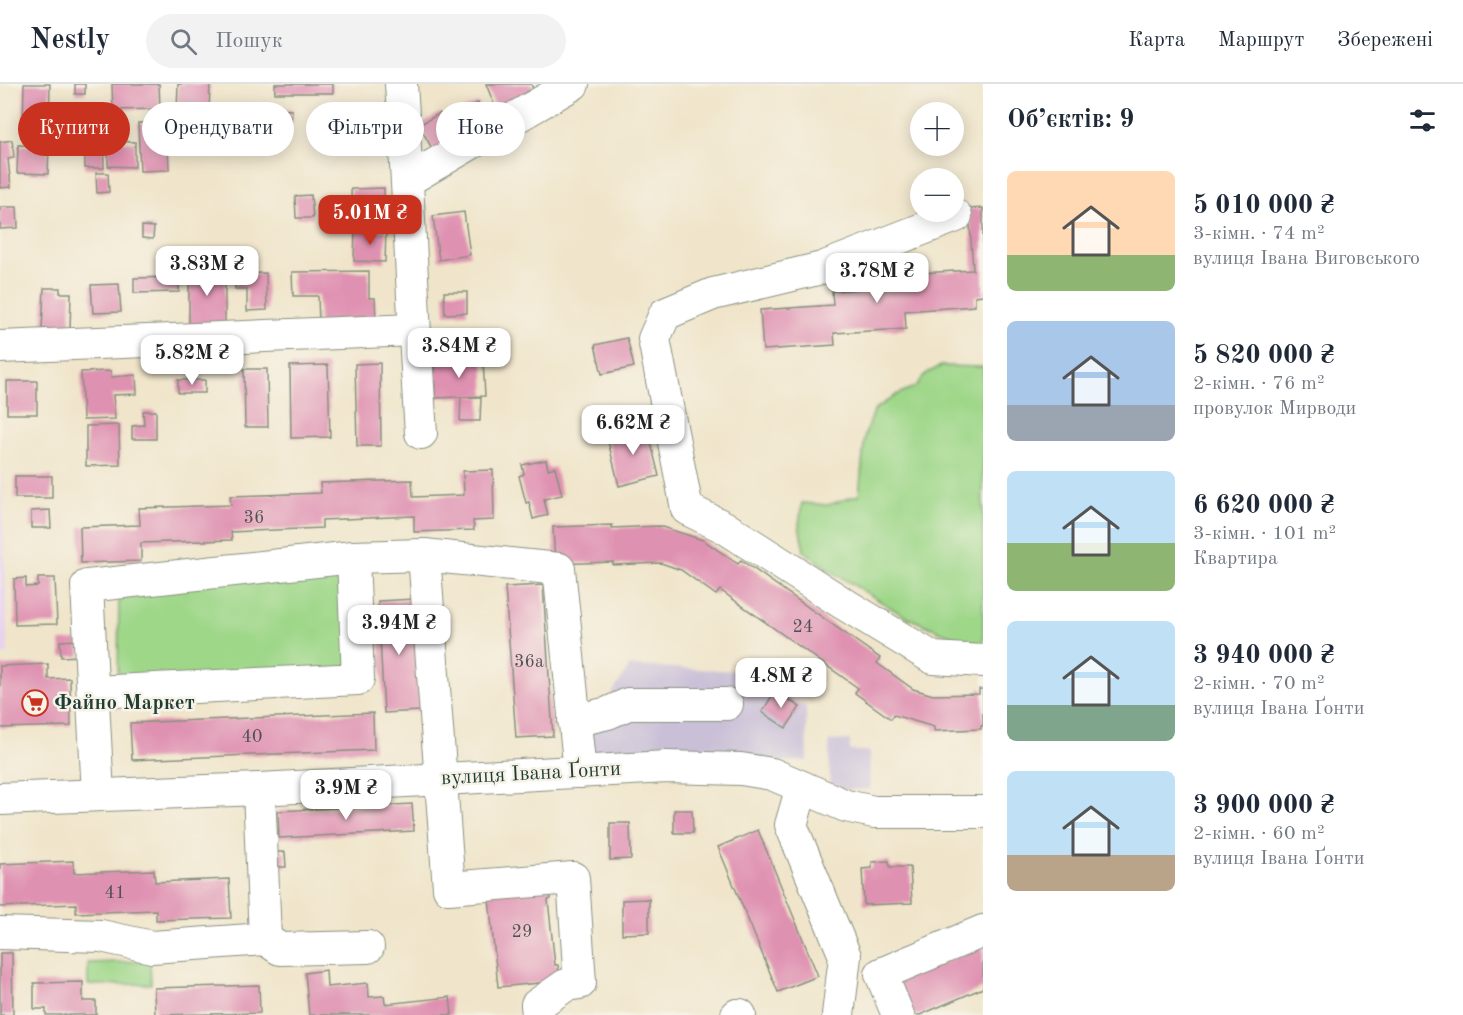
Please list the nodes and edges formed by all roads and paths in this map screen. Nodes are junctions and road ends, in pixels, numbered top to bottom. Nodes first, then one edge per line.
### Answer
1 (401, 84) edge
2 (573, 84) edge
3 (408, 180) junction
4 (941, 222) edge
5 (414, 330) junction
6 (0, 347) edge
7 (421, 433) dead end
8 (424, 555) junction
9 (353, 557) junction
10 (983, 661) edge
11 (93, 692) junction
12 (727, 704) dead end
13 (574, 720) junction
14 (580, 772) junction
15 (441, 778) junction
16 (801, 787) junction
17 (260, 789) junction
18 (98, 795) junction
19 (0, 799) edge
20 (983, 812) edge
21 (262, 865) junction
22 (287, 883) dead end
23 (983, 932) edge
24 (0, 933) edge
25 (265, 939) junction
26 (368, 947) dead end
27 (538, 1010) edge
28 (838, 1015) edge
29 (898, 1015) edge

1 - 3 street
2 - 3 street
3 - 5 street
4 - 10 street
5 - 6 street
5 - 7 street
8 - 9 street
8 - 13 street
8 - 15 street
9 - 11 street
9 - 11 street
11 - 18 street
12 - 13 street
13 - 14 street
14 - 15 street, вулиця Івана Ґонти
14 - 16 street, вулиця Івана Ґонти
15 - 17 street, вулиця Івана Ґонти
15 - 27 street
16 - 20 street, вулиця Івана Ґонти
16 - 28 street
17 - 18 street, вулиця Івана Ґонти
17 - 21 street
18 - 19 street, вулиця Івана Ґонти
21 - 22 street
21 - 25 street
23 - 29 street
24 - 25 street
25 - 26 street

